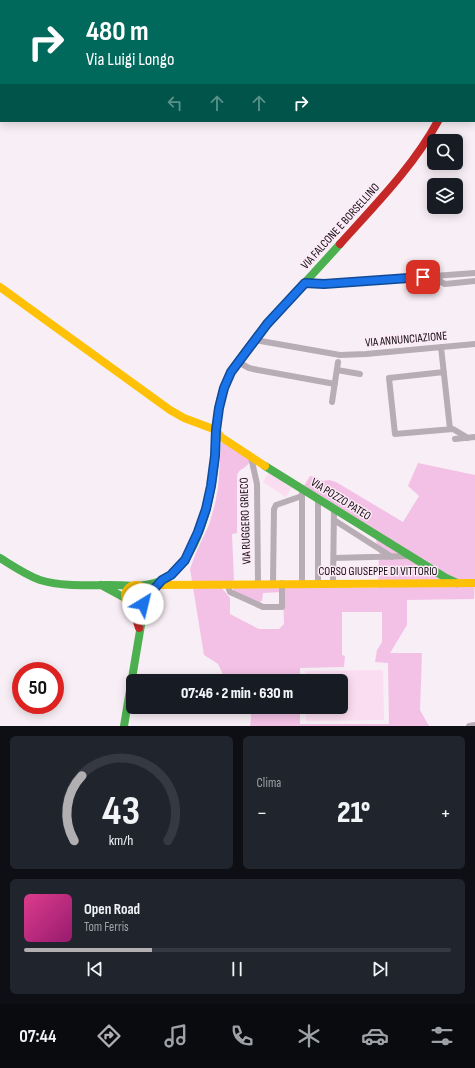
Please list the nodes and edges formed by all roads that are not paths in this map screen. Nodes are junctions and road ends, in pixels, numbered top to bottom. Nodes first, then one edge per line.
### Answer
1 (437, 122) edge
2 (475, 273) edge
3 (437, 276) junction
4 (475, 281) edge
5 (305, 283) junction
6 (0, 287) edge
7 (255, 340) junction
8 (475, 344) edge
9 (441, 347) junction
10 (339, 358) junction
11 (238, 362) junction
12 (337, 370) junction
13 (444, 372) junction
14 (360, 374) dead end
15 (335, 384) junction
16 (332, 402) dead end
17 (216, 430) junction
18 (450, 430) junction
19 (475, 437) edge
20 (468, 438) junction
21 (455, 439) dead end
22 (251, 457) junction
23 (302, 493) junction
24 (318, 499) junction
25 (334, 509) junction
26 (334, 520) junction
27 (410, 556) junction
28 (392, 557) junction
29 (0, 558) edge
30 (334, 558) junction
31 (159, 583) junction
32 (258, 583) junction
33 (273, 583) junction
34 (282, 583) junction
35 (302, 583) junction
36 (318, 583) junction
37 (333, 583) junction
38 (457, 583) junction
39 (475, 583) edge
40 (227, 584) junction
41 (100, 585) junction
42 (135, 586) junction
43 (125, 598) junction
44 (146, 600) junction
45 (132, 606) junction
46 (140, 630) junction
47 (475, 725) edge
48 (124, 726) edge
49 (469, 726) edge

1 - 5 street, VIA FALCONE E BORSELLINO
2 - 3 street
3 - 4 street
3 - 5 street
5 - 7 street, VIA FALCONE E BORSELLINO
6 - 17 street
7 - 10 street, VIA ANNUNCIAZIONE
7 - 11 street, VIA FALCONE E BORSELLINO
8 - 9 street, VIA ANNUNCIAZIONE
9 - 10 street, VIA ANNUNCIAZIONE
9 - 13 street
10 - 12 street
11 - 15 street
11 - 17 street, VIA FALCONE E BORSELLINO
12 - 14 street
12 - 15 street
13 - 18 street
13 - 18 street
15 - 16 street
17 - 22 street, VIA POZZO PATEO
17 - 31 street, VIA FALCONE E BORSELLINO
18 - 20 street
19 - 20 street
20 - 21 street
22 - 23 street, VIA POZZO PATEO
22 - 32 street, VIA RUGGERO GRIECO
23 - 24 street, VIA POZZO PATEO
23 - 33 street
23 - 35 street
24 - 25 street, VIA POZZO PATEO
24 - 36 street
25 - 26 street
25 - 27 street, VIA POZZO PATEO
26 - 28 street, VIA POZZO PATEO
26 - 30 street
27 - 28 street
27 - 38 street, VIA POZZO PATEO
28 - 30 street
29 - 41 street, VIA FALCONE E BORSELLINO
30 - 37 street
31 - 40 street, CORSO GIUSEPPE DI VITTORIO
31 - 42 street, VIA FALCONE E BORSELLINO
31 - 44 street, VIA FALCONE E BORSELLINO
32 - 33 street, CORSO GIUSEPPE DI VITTORIO
32 - 40 street, CORSO GIUSEPPE DI VITTORIO
33 - 34 street, CORSO GIUSEPPE DI VITTORIO
34 - 35 street, CORSO GIUSEPPE DI VITTORIO
34 - 40 street
35 - 36 street, CORSO GIUSEPPE DI VITTORIO
36 - 37 street, CORSO GIUSEPPE DI VITTORIO
37 - 38 street, CORSO GIUSEPPE DI VITTORIO
38 - 39 street, CORSO GIUSEPPE DI VITTORIO
41 - 42 street, VIA FALCONE E BORSELLINO
41 - 43 street
42 - 43 street
42 - 44 street
43 - 45 street
44 - 45 street
44 - 46 street
45 - 46 street
46 - 48 street
47 - 49 street

